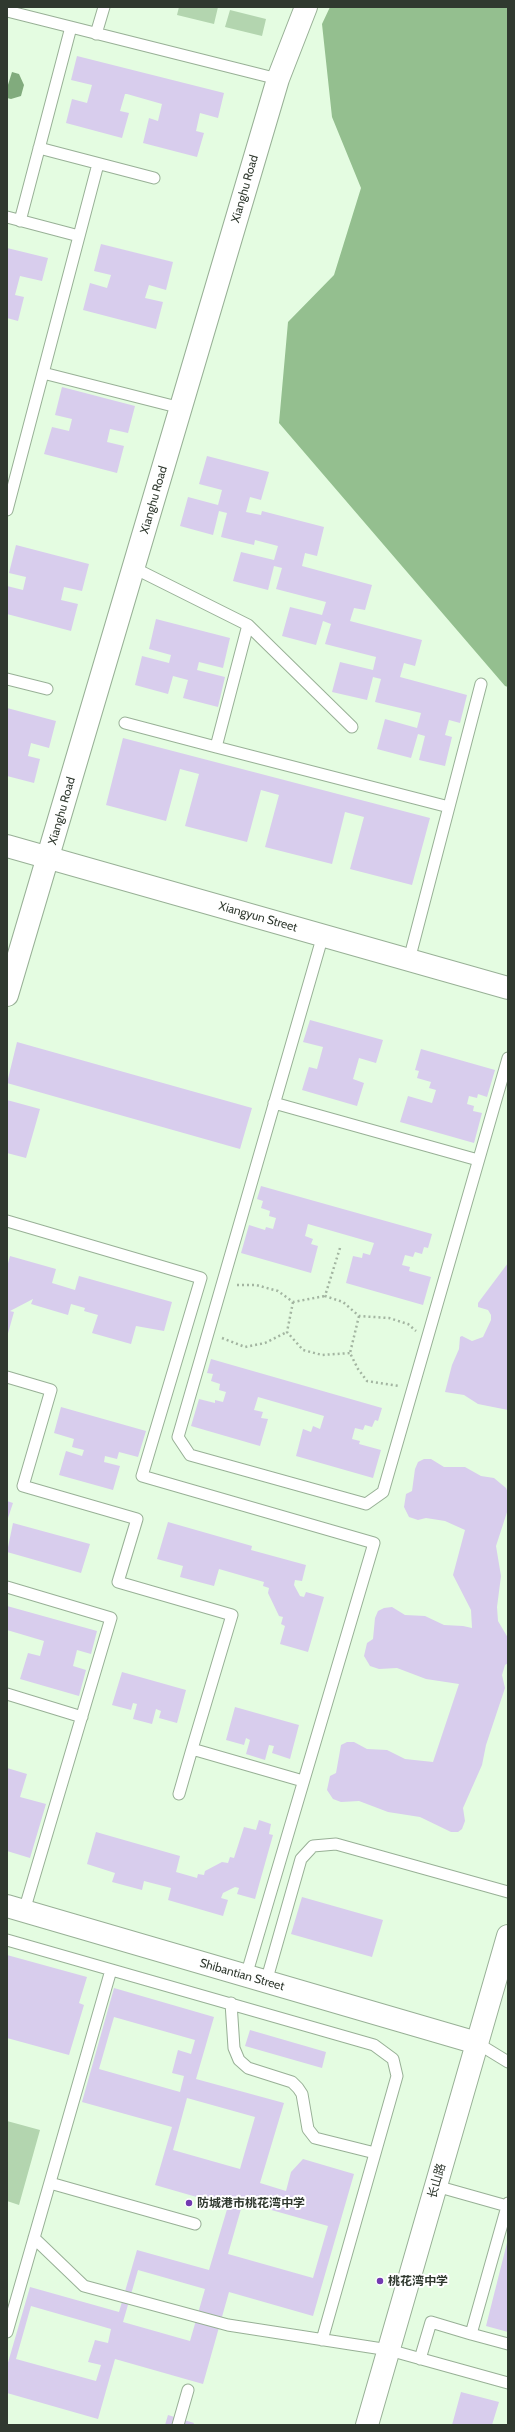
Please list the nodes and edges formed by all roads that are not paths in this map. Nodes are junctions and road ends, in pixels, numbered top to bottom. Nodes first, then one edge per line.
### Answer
1 (104, 7) edge
2 (306, 7) edge
3 (7, 11) edge
4 (71, 27) junction
5 (96, 34) junction
6 (278, 79) junction
7 (39, 148) junction
8 (98, 164) junction
9 (154, 178) dead end
10 (7, 217) edge
11 (20, 221) junction
12 (79, 236) junction
13 (43, 373) junction
14 (180, 408) junction
15 (7, 510) edge
16 (134, 568) junction
17 (248, 625) junction
18 (7, 679) edge
19 (481, 684) dead end
20 (47, 689) dead end
21 (124, 723) dead end
22 (352, 727) dead end
23 (216, 747) junction
24 (449, 807) junction
25 (7, 846) edge
26 (48, 857) junction
27 (323, 935) junction
28 (409, 960) junction
29 (508, 988) edge
30 (7, 996) edge
31 (508, 1058) edge
32 (274, 1103) junction
33 (478, 1160) junction
34 (7, 1221) edge
35 (7, 1378) edge
36 (7, 1587) edge
37 (7, 1694) edge
38 (82, 1717) junction
39 (192, 1749) junction
40 (304, 1781) junction
41 (179, 1794) dead end
42 (508, 1892) edge
43 (16, 1909) edge
44 (508, 1936) edge
45 (7, 1940) edge
46 (111, 1970) junction
47 (256, 1979) junction
48 (231, 2003) junction
49 (477, 2043) junction
50 (508, 2062) edge
51 (375, 2153) junction
52 (50, 2183) junction
53 (436, 2186) junction
54 (508, 2205) edge
55 (194, 2224) dead end
56 (34, 2238) junction
57 (7, 2332) edge
58 (471, 2334) junction
59 (322, 2340) junction
60 (508, 2344) edge
61 (389, 2350) junction
62 (420, 2359) junction
63 (508, 2383) edge
64 (188, 2390) dead end
65 (178, 2425) edge
66 (367, 2425) edge

1 - 5 lane
2 - 6 street, Xianghu Road
3 - 4 lane
4 - 5 lane
4 - 7 lane
5 - 6 lane
6 - 14 street, Xianghu Road
7 - 8 lane
7 - 11 lane
8 - 9 lane
8 - 12 lane
10 - 11 lane
11 - 12 lane
12 - 13 lane
13 - 14 lane
13 - 15 lane
14 - 16 street, Xianghu Road
16 - 17 lane
16 - 26 street, Xianghu Road
17 - 22 lane
17 - 23 lane
18 - 20 lane
19 - 24 lane
21 - 23 lane
23 - 24 lane
24 - 28 lane
25 - 26 street, Xiangyun Street
26 - 27 street, Xiangyun Street
26 - 30 street, Xianghu Road
27 - 28 street, Xiangyun Street
27 - 32 lane
28 - 29 street, Xiangyun Street
31 - 33 lane
32 - 33 lane
32 - 33 lane
34 - 40 lane
35 - 39 lane
36 - 38 lane
37 - 38 lane
38 - 43 lane
39 - 40 lane
39 - 41 lane
40 - 47 lane
42 - 47 lane
43 - 47 street, Shibantian Street
44 - 49 street, 长山路
45 - 46 lane
46 - 48 lane
46 - 52 lane
47 - 49 street, Shibantian Street
48 - 51 lane
48 - 51 lane
49 - 50 lane
49 - 53 street, 长山路
51 - 59 lane
52 - 55 lane
52 - 56 lane
53 - 54 lane
53 - 61 street, 长山路
54 - 58 lane
56 - 57 lane
56 - 59 lane
58 - 60 lane
58 - 62 lane
59 - 61 lane
61 - 62 lane
61 - 66 street, 长山路
62 - 63 lane
64 - 65 lane

